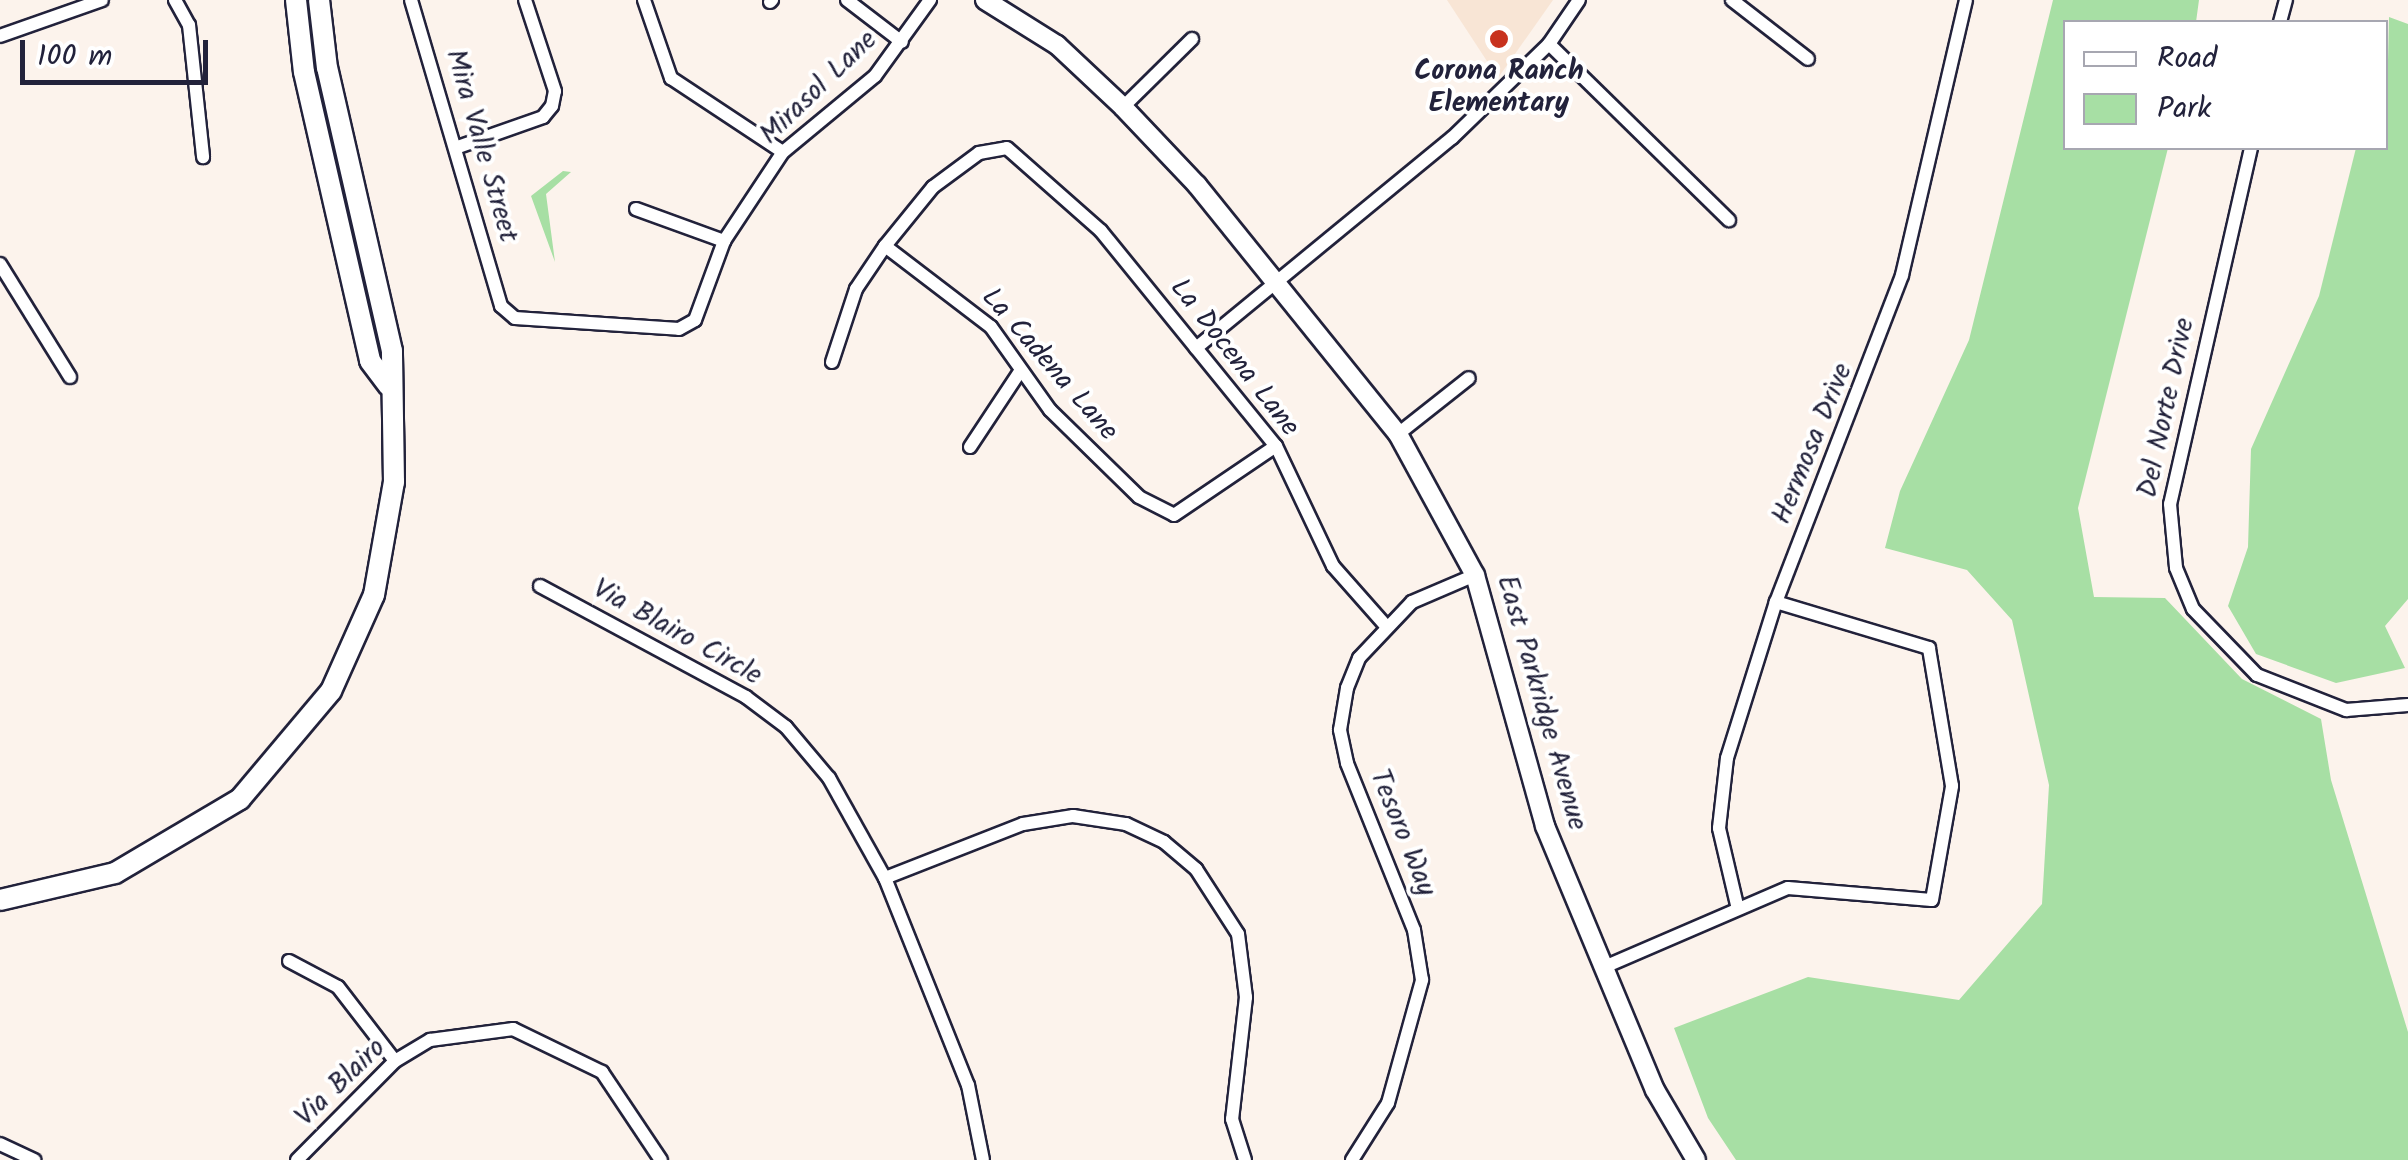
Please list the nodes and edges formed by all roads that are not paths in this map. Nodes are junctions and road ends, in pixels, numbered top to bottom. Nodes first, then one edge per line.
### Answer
1 (102, 0) edge
2 (175, 0) edge
3 (296, 0) edge
4 (320, 0) edge
5 (411, 0) edge
6 (525, 0) edge
7 (644, 0) edge
8 (847, 0) edge
9 (930, 0) edge
10 (985, 0) edge
11 (1579, 0) edge
12 (1732, 0) edge
13 (1966, 0) edge
14 (0, 36) edge
15 (1192, 39) dead end
16 (902, 42) junction
17 (1550, 44) junction
18 (1808, 59) dead end
19 (1124, 107) junction
20 (458, 146) junction
21 (2251, 150) edge
22 (783, 152) junction
23 (202, 157) dead end
24 (636, 208) dead end
25 (1729, 220) dead end
26 (724, 241) junction
27 (885, 246) junction
28 (0, 264) edge
29 (1275, 282) junction
30 (695, 320) joint
31 (1196, 348) junction
32 (832, 362) dead end
33 (1019, 373) junction
34 (70, 377) dead end
35 (1469, 378) dead end
36 (388, 386) junction
37 (1398, 434) junction
38 (1276, 446) junction
39 (970, 447) dead end
40 (1475, 575) junction
41 (540, 586) dead end
42 (1776, 602) junction
43 (1386, 626) junction
44 (2408, 704) edge
45 (886, 878) junction
46 (0, 900) edge
47 (1737, 904) junction
48 (289, 961) dead end
49 (1602, 968) junction
50 (395, 1061) junction
51 (0, 1144) edge
52 (35, 1160) edge
53 (297, 1160) edge
54 (661, 1160) edge
55 (983, 1160) edge
56 (1245, 1160) edge
57 (1352, 1160) edge
58 (1696, 1160) edge

1 - 14 street
2 - 23 street
3 - 36 main road
4 - 36 main road
5 - 20 street, Mira Valle Street
6 - 20 street
7 - 22 street
8 - 16 street
9 - 16 street, Mirasol Lane
10 - 19 main road, East Parkridge Avenue
11 - 17 street
12 - 18 street
13 - 42 street, Hermosa Drive
15 - 19 street
16 - 22 street, Mirasol Lane
17 - 25 street
17 - 29 street
19 - 29 main road, East Parkridge Avenue
20 - 30 street, Mira Valle Street
21 - 44 street, Del Norte Drive
22 - 26 street, Mirasol Lane
24 - 26 street
26 - 30 street, Mirasol Lane
27 - 31 street, La Docena Lane
27 - 32 street
27 - 33 street, La Cadena Lane
28 - 34 street
29 - 31 street
29 - 37 main road, East Parkridge Avenue
31 - 38 street, La Docena Lane
33 - 38 street, La Cadena Lane
33 - 39 street
35 - 37 street
36 - 46 main road
37 - 40 main road, East Parkridge Avenue
38 - 43 street, La Docena Lane
40 - 43 street, Tesoro Way
40 - 49 main road, East Parkridge Avenue
41 - 45 street, Via Blairo Circle
42 - 47 street, Hermosa Drive
42 - 47 street
43 - 57 street, Tesoro Way
45 - 55 street
45 - 56 street
47 - 49 street
48 - 50 street
49 - 58 main road, East Parkridge Avenue
50 - 53 street, Via Blairo
50 - 54 street, Via Blairo
51 - 52 street

